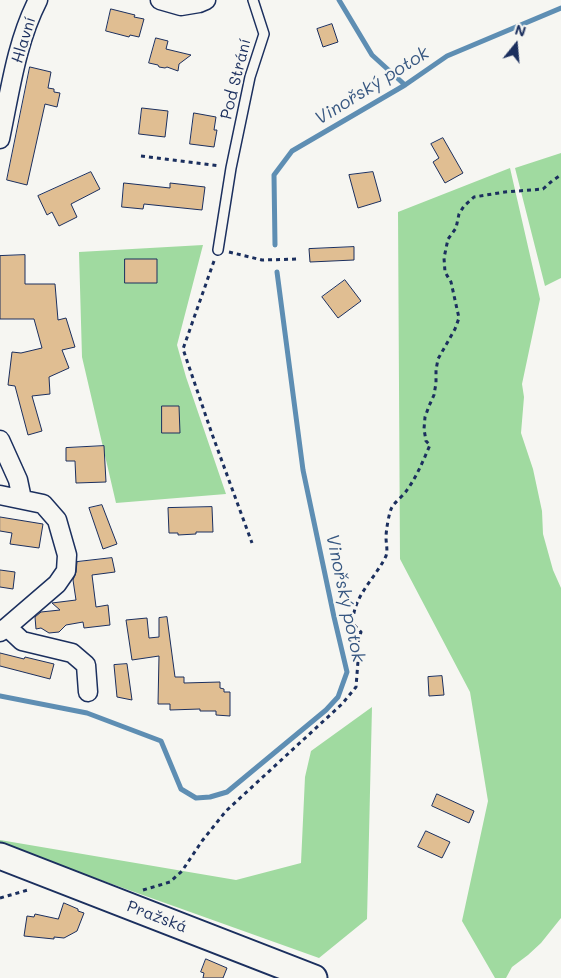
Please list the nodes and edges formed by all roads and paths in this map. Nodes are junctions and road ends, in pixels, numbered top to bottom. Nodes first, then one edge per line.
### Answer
1 (38, 0) edge
2 (160, 0) edge
3 (206, 0) edge
4 (253, 0) edge
5 (0, 139) edge
6 (141, 156) dead end
7 (231, 168) junction
8 (561, 175) edge
9 (218, 250) junction
10 (300, 258) dead end
11 (0, 440) edge
12 (0, 495) edge
13 (22, 499) junction
14 (252, 543) dead end
15 (4, 630) edge
16 (88, 692) dead end
17 (0, 856) edge
18 (112, 900) junction
19 (314, 978) edge

1 - 5 street, Hlavní
2 - 3 street
4 - 7 lane, Pod Strání
6 - 7 path
7 - 9 lane, Pod Strání
8 - 18 path
9 - 10 path
9 - 14 path
11 - 13 street
12 - 13 street
13 - 15 street
15 - 16 street
17 - 18 main road, Pražská
18 - 19 main road, Pražská

